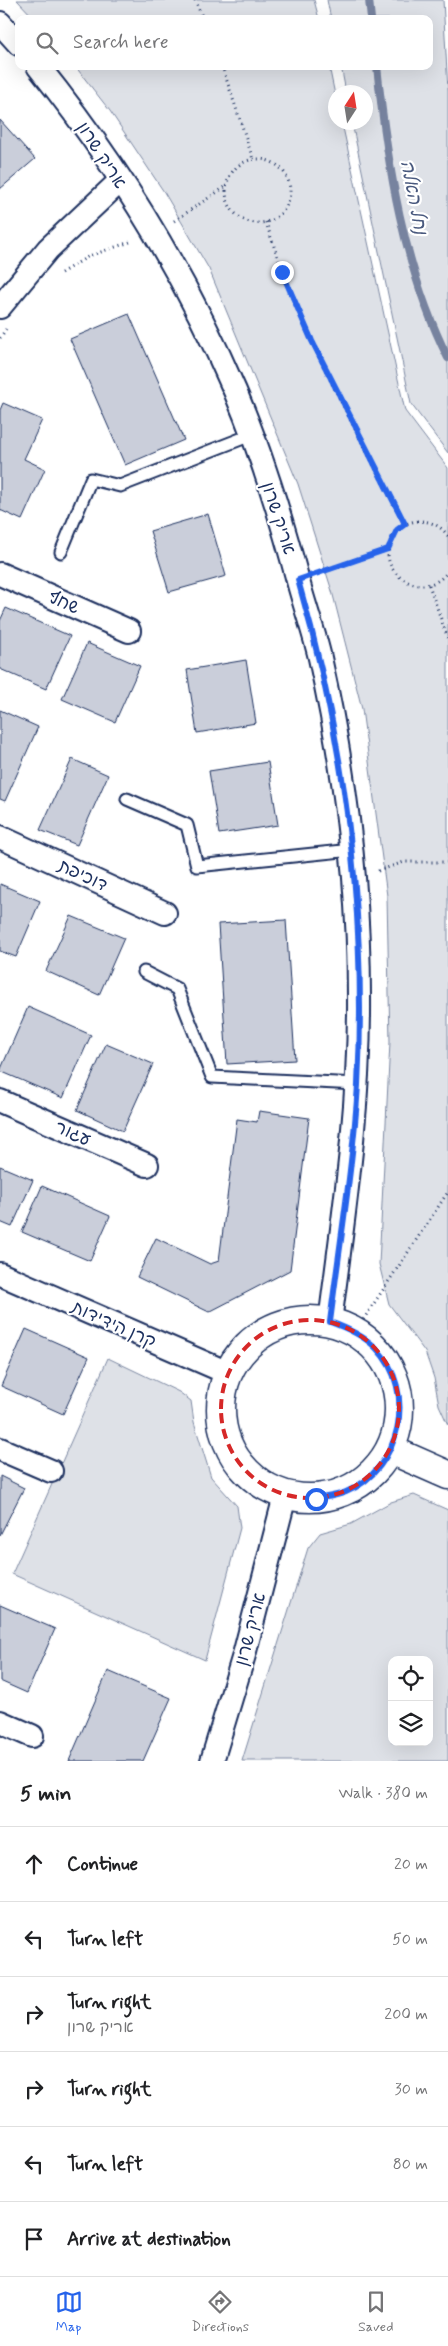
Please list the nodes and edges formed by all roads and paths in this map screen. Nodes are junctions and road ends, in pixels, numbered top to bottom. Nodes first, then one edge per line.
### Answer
1 (195, 0) edge
2 (201, 15) edge
3 (0, 24) edge
4 (15, 40) edge
5 (41, 70) edge
6 (223, 70) edge
7 (253, 159) junction
8 (120, 181) junction
9 (225, 187) junction
10 (266, 222) junction
11 (154, 234) junction
12 (58, 275) dead end
13 (5, 315) edge
14 (0, 338) edge
15 (251, 435) junction
16 (405, 524) junction
17 (448, 536) edge
18 (388, 549) junction
19 (61, 552) dead end
20 (448, 571) edge
21 (0, 574) edge
22 (298, 580) junction
23 (429, 585) junction
24 (129, 631) dead end
25 (448, 639) edge
26 (127, 799) dead end
27 (0, 837) edge
28 (352, 850) junction
29 (448, 862) edge
30 (354, 879) junction
31 (165, 913) dead end
32 (144, 972) dead end
33 (358, 1084) junction
34 (0, 1101) edge
35 (147, 1166) dead end
36 (448, 1192) edge
37 (0, 1274) edge
38 (330, 1322) junction
39 (355, 1332) junction
40 (228, 1373) junction
41 (0, 1449) edge
42 (391, 1450) junction
43 (51, 1471) dead end
44 (448, 1475) edge
45 (285, 1496) junction
46 (0, 1722) edge
47 (32, 1736) dead end
48 (212, 1761) edge

1 - 2 path
3 - 4 street
5 - 8 street, אריק שרון
6 - 7 path
7 - 9 path
7 - 10 path
8 - 11 street, אריק שרון
8 - 13 street
9 - 10 path
9 - 11 path
10 - 16 path
11 - 12 path
11 - 15 street, אריק שרון
13 - 14 path
15 - 19 lane
15 - 22 street, אריק שרון
16 - 17 path
16 - 18 path
18 - 22 path
18 - 23 path
20 - 23 path
21 - 24 street, שחף
22 - 28 street, אריק שרון
23 - 25 path
26 - 28 lane
27 - 31 street, דוכיפת
28 - 30 street, אריק שרון
29 - 30 path
30 - 33 street, אריק שרון
32 - 33 lane
33 - 38 street, אריק שרון
34 - 35 street, עגור
36 - 39 path
37 - 40 street, קרן הידידות
38 - 39 street
38 - 40 street
39 - 42 street
40 - 45 street
41 - 43 street
42 - 44 street
42 - 45 street
45 - 48 street, אריק שרון
46 - 47 street

